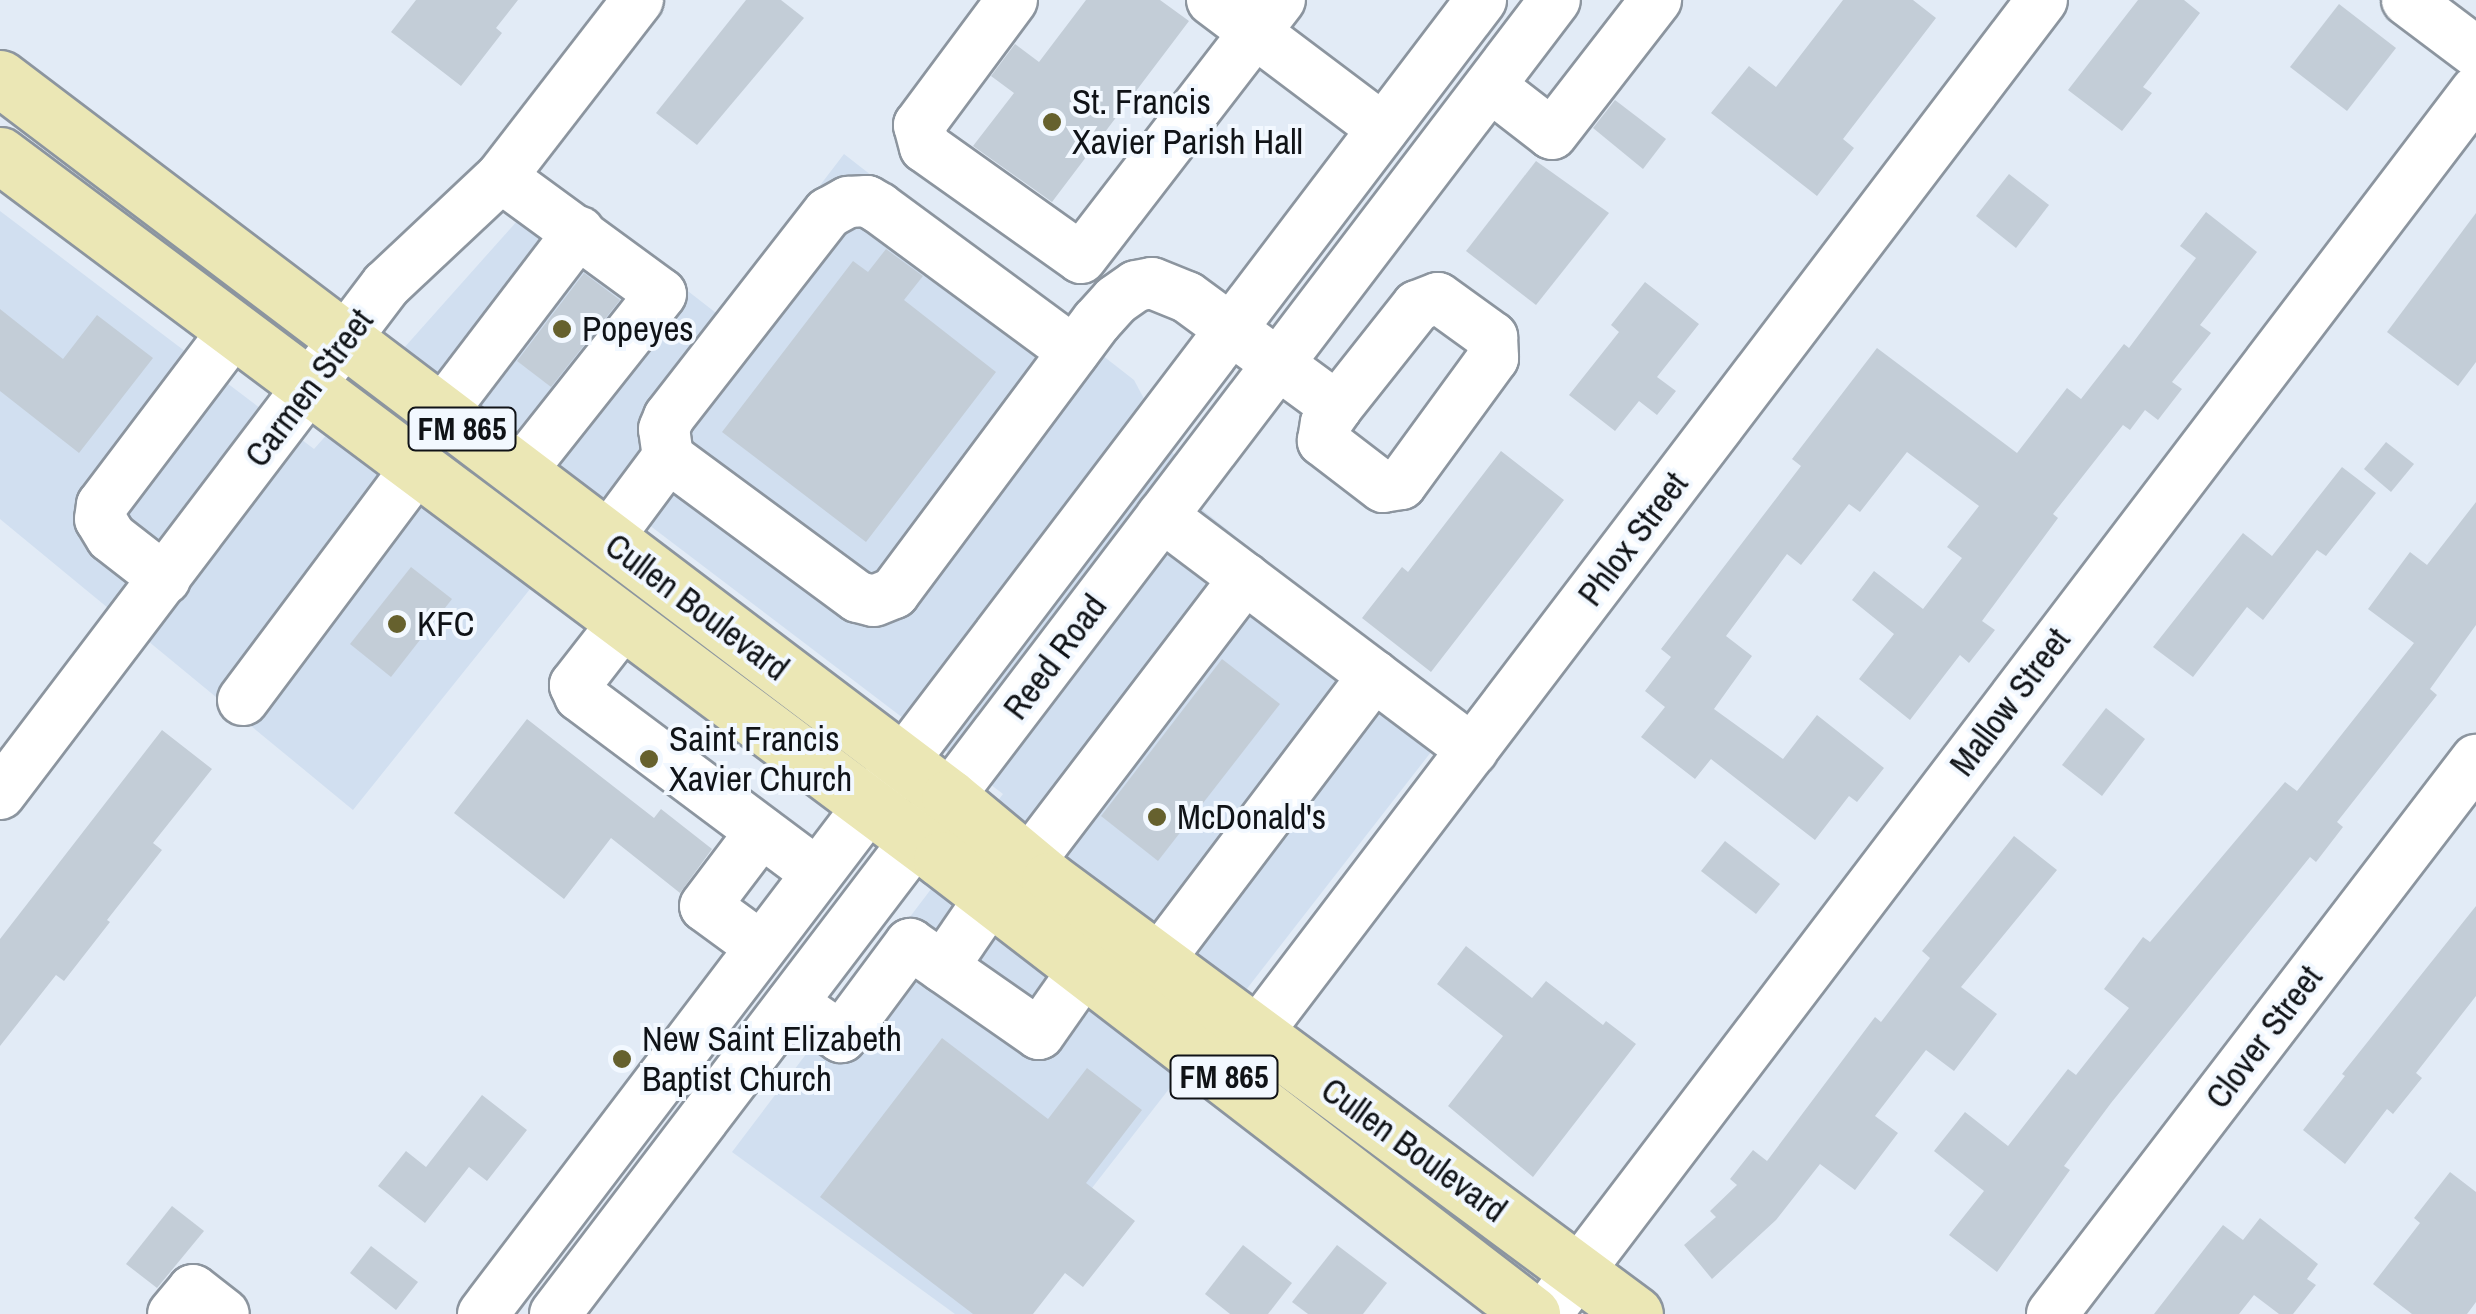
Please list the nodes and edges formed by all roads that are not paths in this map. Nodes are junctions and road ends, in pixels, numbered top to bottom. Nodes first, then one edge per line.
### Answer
1 (638, 0) edge
2 (1012, 0) edge
3 (1212, 0) edge
4 (1481, 0) edge
5 (1556, 0) edge
6 (1656, 0) edge
7 (2042, 0) edge
8 (2406, 0) edge
9 (1268, 16) edge
10 (2476, 52) edge
11 (0, 78) edge
12 (1490, 86) junction
13 (2476, 92) edge
14 (1383, 129) junction
15 (0, 155) edge
16 (501, 176) junction
17 (580, 232) junction
18 (1232, 328) junction
19 (233, 332) junction
20 (345, 341) junction
21 (1074, 352) junction
22 (1277, 363) junction
23 (308, 388) junction
24 (1337, 408) dead end
25 (440, 413) junction
26 (668, 457) junction
27 (416, 470) junction
28 (520, 472) junction
29 (1162, 516) junction
30 (608, 539) junction
31 (1246, 578) junction
32 (165, 580) junction
33 (624, 622) junction
34 (1374, 676) junction
35 (242, 700) dead end
36 (1473, 750) junction
37 (2476, 760) edge
38 (902, 761) junction
39 (0, 794) edge
40 (949, 797) junction
41 (868, 805) junction
42 (761, 832) junction
43 (916, 840) junction
44 (816, 873) junction
45 (1010, 880) junction
46 (865, 908) junction
47 (761, 947) junction
48 (926, 956) junction
49 (1158, 961) junction
50 (1084, 970) junction
51 (792, 1003) junction
52 (1257, 1034) junction
53 (1224, 1077) junction
54 (540, 1239) junction
55 (1577, 1270) junction
56 (584, 1275) junction
57 (172, 1314) edge
58 (224, 1314) edge
59 (483, 1314) edge
60 (555, 1314) edge
61 (1532, 1314) edge
62 (1546, 1314) edge
63 (1635, 1314) edge
64 (2052, 1314) edge

1 - 16 street, Carmen Street
2 - 9 street
3 - 9 street
4 - 14 street, Reed Road
5 - 12 street, Reed Road
6 - 12 street
7 - 36 street, Phlox Street
8 - 10 street
9 - 14 street
11 - 20 main road, Cullen Boulevard / FM 865
12 - 22 street, Reed Road
13 - 55 street, Mallow Street
14 - 18 street, Reed Road
15 - 19 main road, Cullen Boulevard / FM 865
16 - 17 street
16 - 20 street, Carmen Street
17 - 25 street
17 - 28 street
18 - 21 street
18 - 22 street
18 - 38 street, Reed Road
19 - 23 main road, Cullen Boulevard / FM 865
19 - 32 street
20 - 23 street, Carmen Street
20 - 25 main road, Cullen Boulevard / FM 865
21 - 26 street
21 - 26 street
22 - 24 street
22 - 29 street, Reed Road
23 - 27 main road, Cullen Boulevard / FM 865
23 - 32 street, Carmen Street
25 - 28 main road, Cullen Boulevard / FM 865
26 - 30 street
27 - 33 main road, Cullen Boulevard / FM 865
27 - 35 street
28 - 30 main road, Cullen Boulevard / FM 865
29 - 31 street
29 - 40 street, Reed Road
30 - 38 main road, Cullen Boulevard / FM 865
31 - 34 street
31 - 45 street
32 - 39 street, Carmen Street
33 - 41 main road, Cullen Boulevard / FM 865
33 - 42 street
34 - 36 street
34 - 49 street
36 - 52 street, Phlox Street
37 - 64 street, Clover Street
38 - 40 main road, Cullen Boulevard / FM 865
38 - 41 street, Reed Road
40 - 43 street, Reed Road
40 - 45 main road, Cullen Boulevard / FM 865
41 - 43 main road, Cullen Boulevard / FM 865
41 - 44 street, Reed Road
42 - 44 street
42 - 47 street
43 - 45 main road, Cullen Boulevard / FM 865
43 - 46 street, Reed Road
44 - 47 street, Reed Road
45 - 48 street
45 - 49 main road, Cullen Boulevard / FM 865
45 - 50 main road, Cullen Boulevard / FM 865
46 - 48 street
46 - 51 street, Reed Road
47 - 54 street, Reed Road
48 - 50 street
48 - 51 street
49 - 52 main road, Cullen Boulevard / FM 865
50 - 53 main road, Cullen Boulevard / FM 865
51 - 56 street, Reed Road
52 - 53 street, Phlox Street
52 - 55 main road, Cullen Boulevard / FM 865
53 - 61 main road, Cullen Boulevard / FM 865
54 - 56 street
54 - 59 street, Reed Road
55 - 62 street, Mallow Street
55 - 63 main road, Cullen Boulevard / FM 865
56 - 60 street, Reed Road
57 - 58 street

